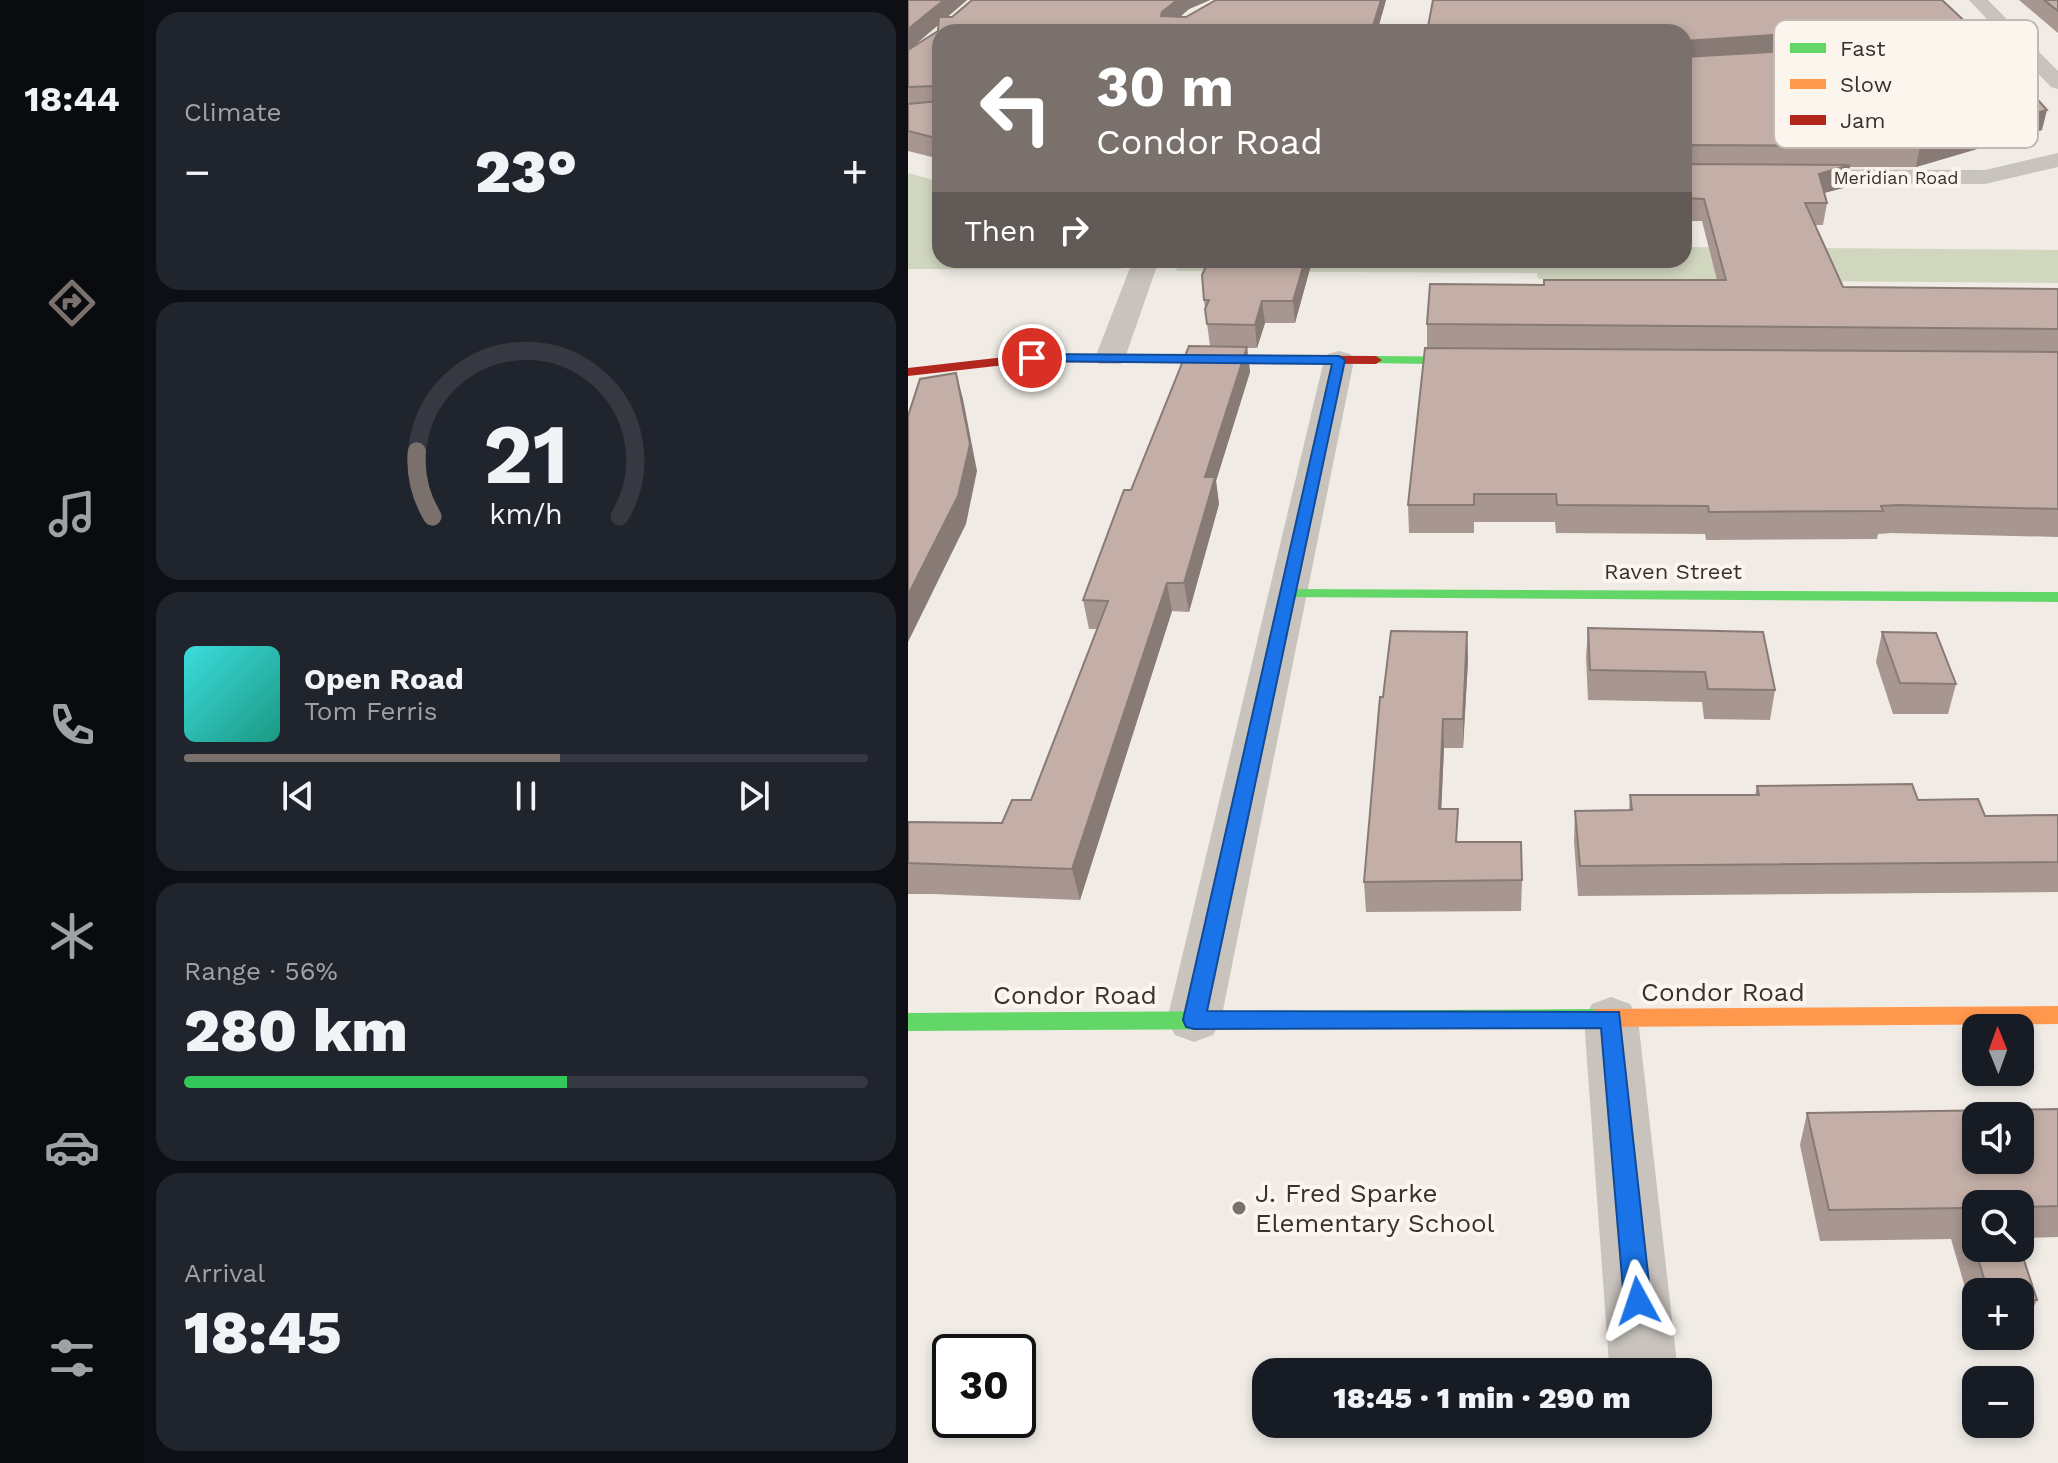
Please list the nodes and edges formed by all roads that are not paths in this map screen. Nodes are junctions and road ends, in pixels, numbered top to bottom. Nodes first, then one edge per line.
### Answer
1 (1978, 0) edge
2 (1998, 20) edge
3 (2038, 61) edge
4 (2058, 83) edge
5 (2058, 160) edge
6 (1692, 176) edge
7 (1143, 268) edge
8 (1110, 358) junction
9 (1339, 360) junction
10 (1499, 361) edge
11 (908, 372) edge
12 (1288, 594) junction
13 (2058, 597) edge
14 (2058, 1015) edge
15 (1611, 1019) junction
16 (1194, 1020) junction
17 (908, 1022) edge
18 (1642, 1358) edge

1 - 2 street
3 - 4 street
5 - 6 street, Meridian Road
7 - 8 street
8 - 9 street
8 - 11 street
9 - 10 street
9 - 12 street
12 - 13 street, Raven Street
12 - 16 street
14 - 15 street, Condor Road
15 - 16 street, Condor Road
15 - 18 street
16 - 17 street, Condor Road

